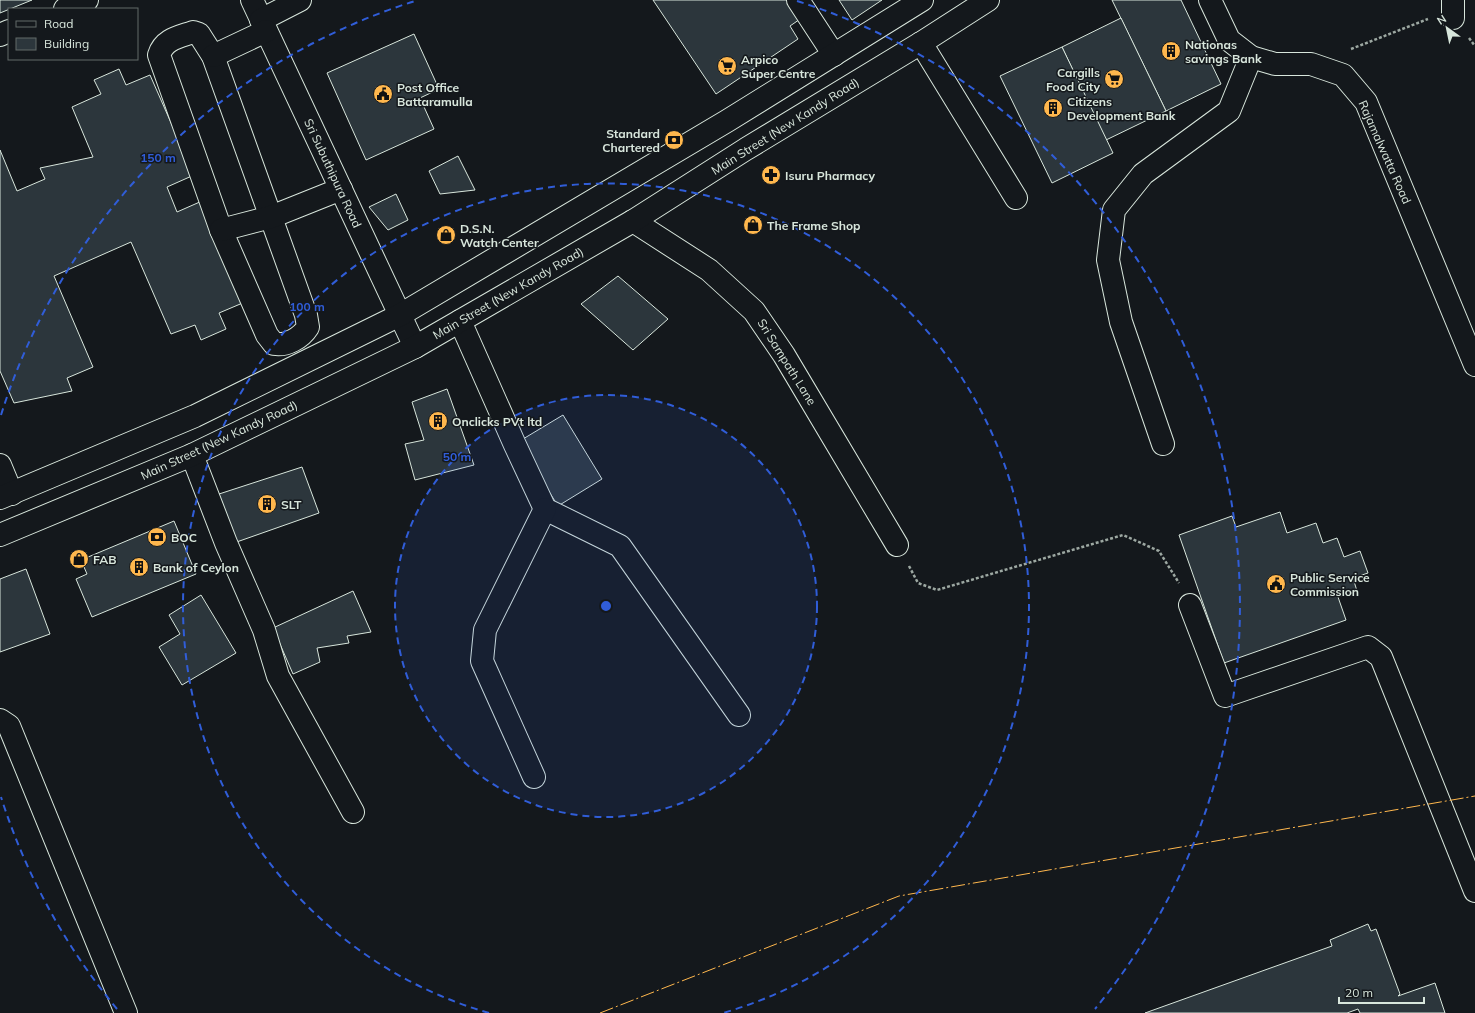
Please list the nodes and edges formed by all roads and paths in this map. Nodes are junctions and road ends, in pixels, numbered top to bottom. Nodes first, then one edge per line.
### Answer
1 (87, 0) edge
2 (252, 0) edge
3 (300, 0) edge
4 (798, 0) edge
5 (922, 0) edge
6 (988, 0) edge
7 (1210, 0) edge
8 (67, 8) edge
9 (1453, 9) edge
10 (264, 25) junction
11 (921, 43) junction
12 (1475, 46) edge
13 (213, 56) junction
14 (834, 56) junction
15 (1251, 58) junction
16 (1311, 64) junction
17 (341, 189) junction
18 (1016, 198) dead end
19 (271, 217) junction
20 (633, 221) junction
21 (221, 230) junction
22 (400, 315) junction
23 (460, 321) junction
24 (415, 347) junction
25 (1475, 365) edge
26 (1163, 444) dead end
27 (192, 456) junction
28 (0, 465) edge
29 (6, 496) edge
30 (545, 509) junction
31 (0, 535) edge
32 (897, 545) joint
33 (1190, 605) joint
34 (739, 715) dead end
35 (0, 720) edge
36 (534, 777) dead end
37 (353, 812) dead end
38 (1475, 891) edge
39 (126, 1013) edge

1 - 8 street
2 - 10 street, Sri Subuthipura Road
3 - 10 street
4 - 14 street
5 - 14 street
6 - 11 street, Main Street (New Kandy Road)
7 - 15 street, Rajamalwatta Road
9 - 12 path
9 - 16 path
10 - 13 street
10 - 17 street, Sri Subuthipura Road
11 - 18 street
11 - 20 street, Main Street (New Kandy Road)
13 - 19 street
13 - 21 street
14 - 22 street
15 - 16 street, Rajamalwatta Road
15 - 26 street
16 - 25 street, Rajamalwatta Road
17 - 19 street
17 - 22 street, Sri Subuthipura Road
19 - 21 street
19 - 21 street
20 - 23 street, Main Street (New Kandy Road)
20 - 32 street, Sri Sampath Lane
22 - 24 street, Sri Subuthipura Road
22 - 29 street
23 - 24 street, Main Street (New Kandy Road)
23 - 30 street
24 - 27 street, Main Street (New Kandy Road)
27 - 31 street, Main Street (New Kandy Road)
27 - 37 street
28 - 29 street
30 - 34 street
30 - 36 street
32 - 33 path
33 - 38 street
35 - 39 street

